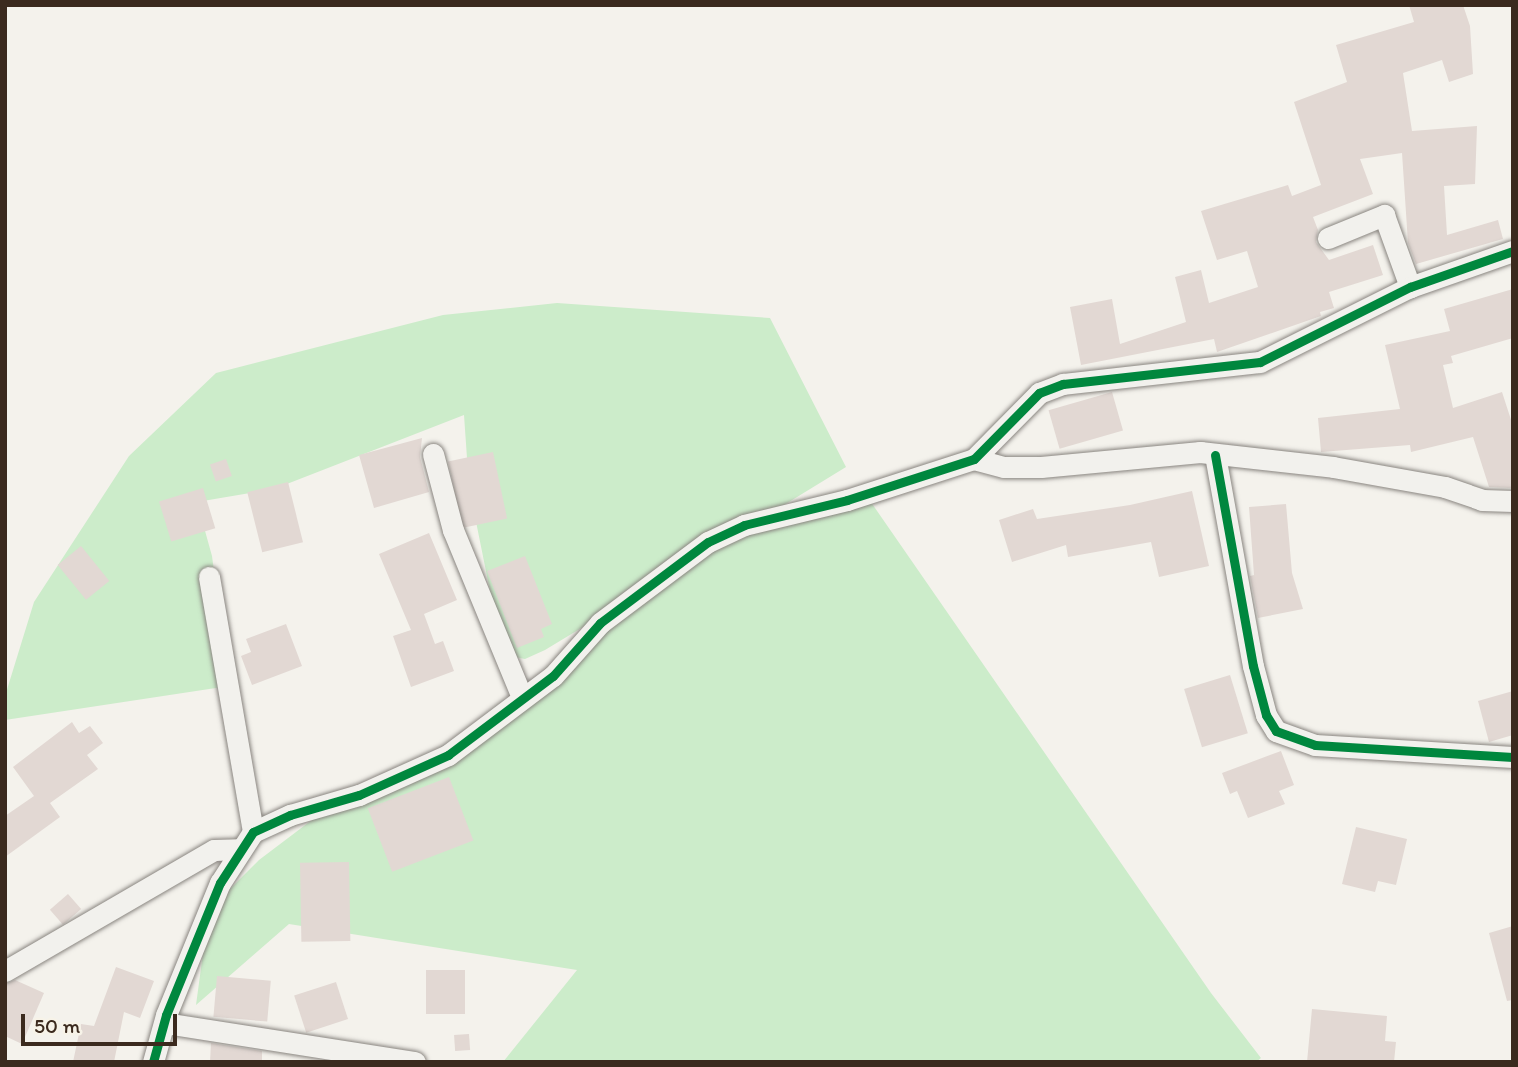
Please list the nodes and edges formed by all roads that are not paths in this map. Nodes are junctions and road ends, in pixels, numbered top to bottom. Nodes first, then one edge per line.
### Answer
1 (1328, 238) dead end
2 (1513, 251) edge
3 (1410, 287) junction
4 (433, 454) dead end
5 (1215, 455) junction
6 (974, 459) junction
7 (1513, 501) edge
8 (209, 577) dead end
9 (522, 697) junction
10 (1513, 757) edge
11 (253, 832) junction
12 (239, 849) junction
13 (5, 971) edge
14 (165, 1023) junction
15 (153, 1062) edge
16 (415, 1062) edge

1 - 3 street
2 - 3 street
3 - 6 street
4 - 9 street
5 - 6 street
5 - 7 street
5 - 10 street
6 - 9 street
8 - 11 street
9 - 11 street
11 - 12 street
12 - 13 street
12 - 14 street
14 - 15 street
14 - 16 street

